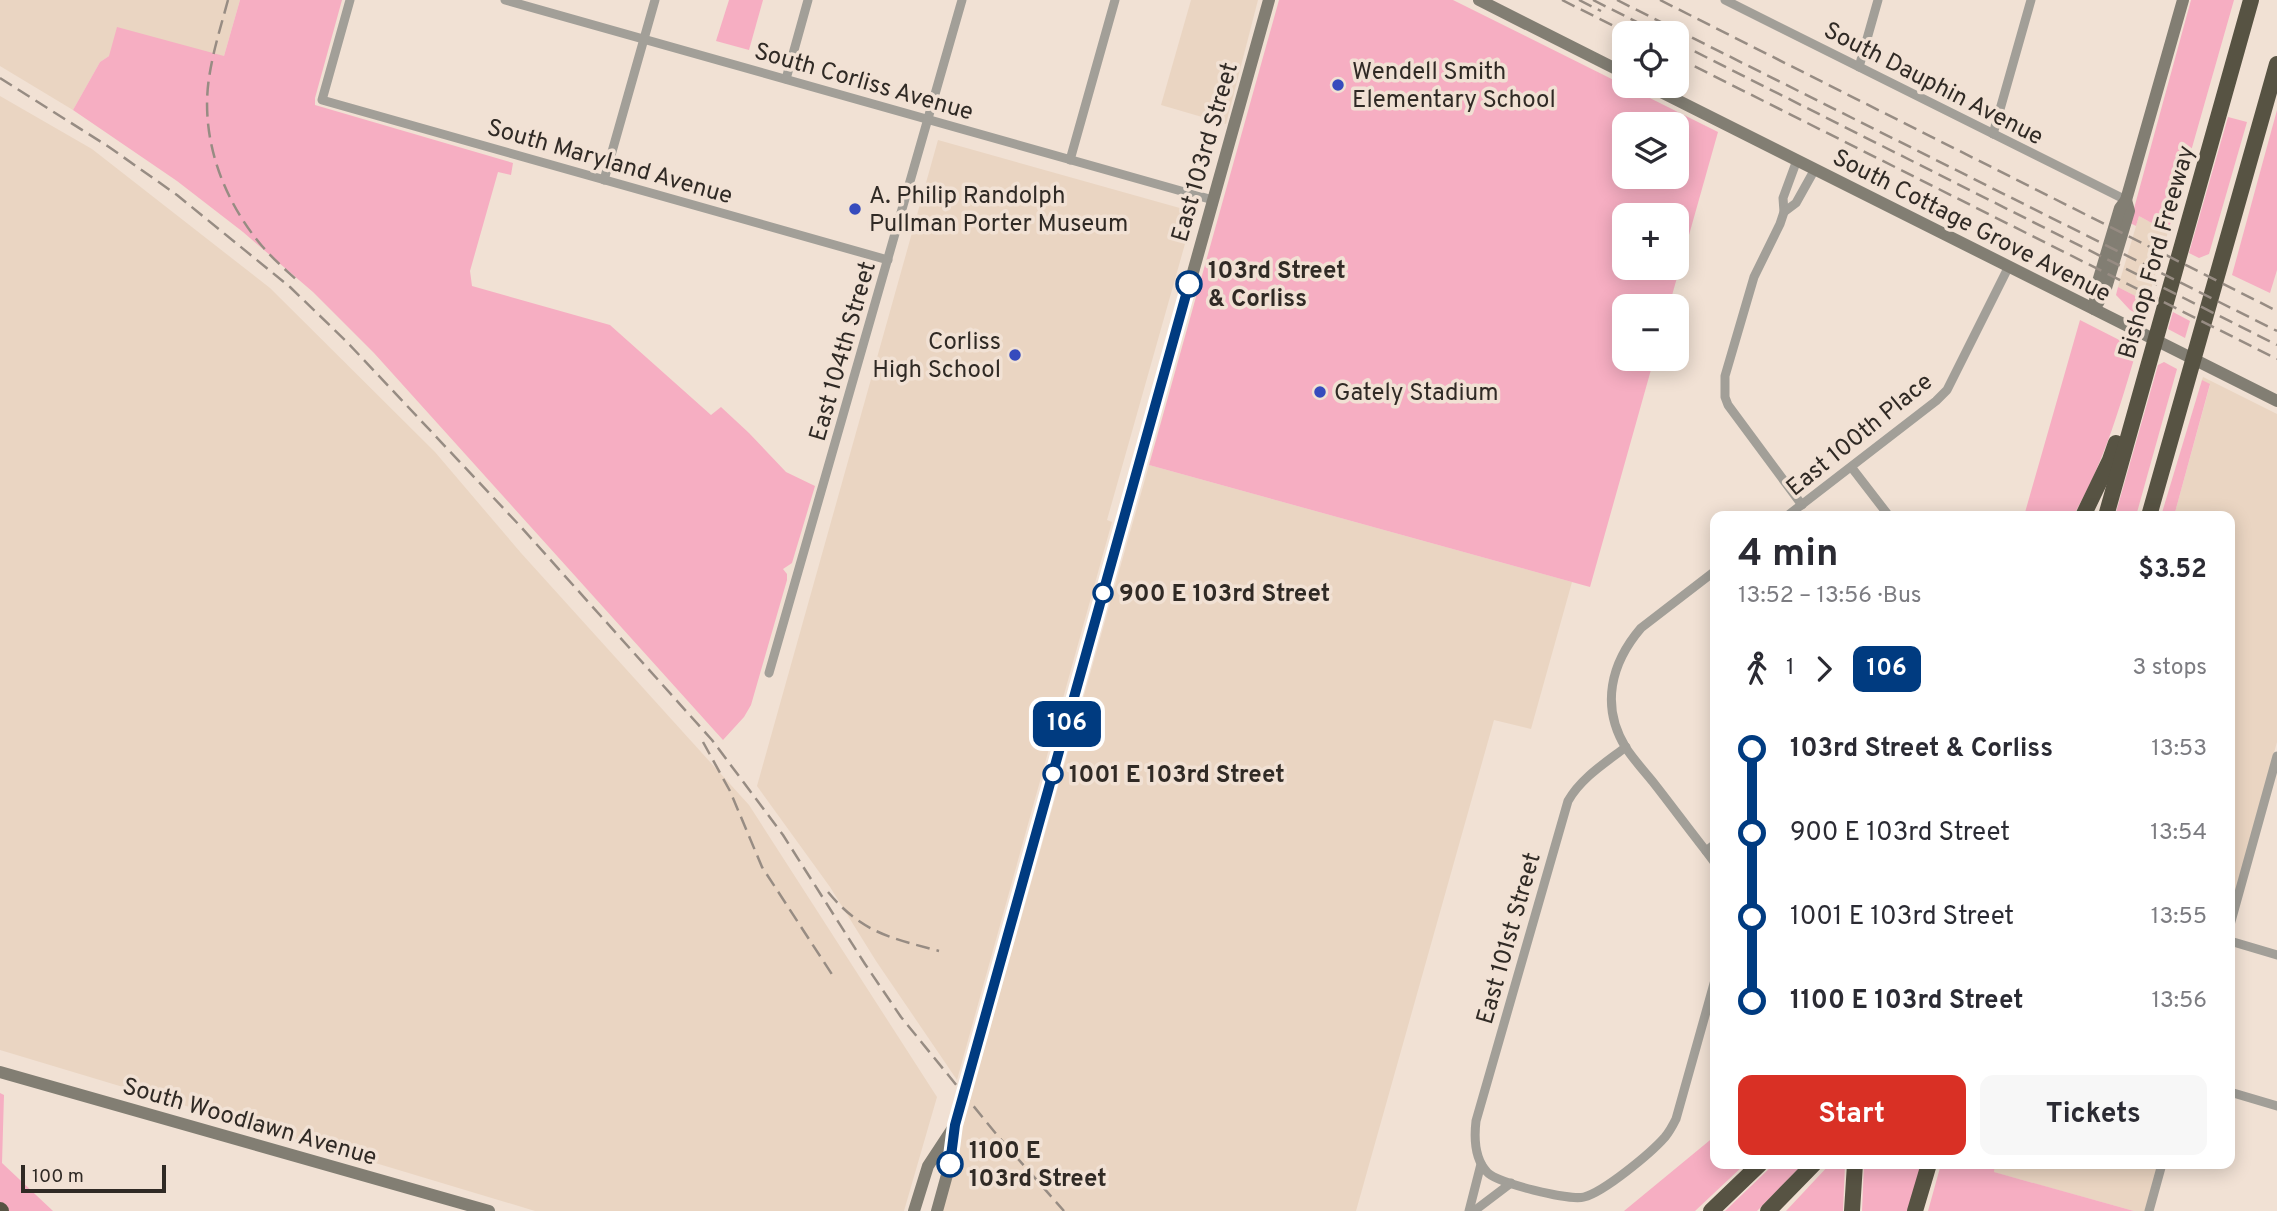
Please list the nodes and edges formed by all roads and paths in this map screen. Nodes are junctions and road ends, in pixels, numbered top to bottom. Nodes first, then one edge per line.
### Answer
1 (350, 0) edge
2 (505, 0) edge
3 (656, 0) edge
4 (808, 0) edge
5 (962, 0) edge
6 (1115, 0) edge
7 (1269, 0) edge
8 (1479, 0) edge
9 (1726, 0) edge
10 (1878, 0) edge
11 (2031, 0) edge
12 (2183, 0) edge
13 (2251, 0) edge
14 (644, 39) junction
15 (2277, 64) edge
16 (1612, 67) edge
17 (1859, 67) junction
18 (786, 79) junction
19 (1673, 98) edge
20 (929, 119) junction
21 (1993, 134) junction
22 (1070, 160) junction
23 (1797, 160) junction
24 (1815, 169) junction
25 (604, 180) junction
26 (2195, 198) junction
27 (1213, 200) junction
28 (2126, 200) junction
29 (1784, 212) junction
30 (888, 260) junction
31 (2009, 266) junction
32 (2094, 309) junction
33 (2277, 401) edge
34 (1852, 468) junction
35 (1802, 505) junction
36 (1794, 511) edge
37 (1885, 511) edge
38 (2085, 511) edge
39 (2107, 511) edge
40 (2150, 511) edge
41 (1710, 575) edge
42 (769, 673) dead end
43 (1626, 747) junction
44 (2277, 756) edge
45 (2265, 798) junction
46 (2276, 801) edge
47 (1710, 848) edge
48 (1706, 851) junction
49 (1710, 856) edge
50 (2235, 907) edge
51 (2235, 942) edge
52 (2277, 954) edge
53 (1710, 998) edge
54 (0, 1072) edge
55 (2235, 1094) edge
56 (2277, 1106) edge
57 (955, 1125) junction
58 (1481, 1164) junction
59 (1755, 1169) edge
60 (1809, 1169) edge
61 (1855, 1169) edge
62 (1928, 1169) edge
63 (2161, 1169) edge
64 (1511, 1183) junction
65 (489, 1211) edge
66 (914, 1211) edge
67 (937, 1211) edge
68 (1469, 1211) edge
69 (1475, 1211) edge
70 (1711, 1211) edge
71 (1768, 1211) edge
72 (1853, 1211) edge
73 (1915, 1211) edge
74 (2149, 1211) edge

1 - 25 street, South Maryland Avenue
2 - 14 street, South Corliss Avenue
3 - 14 street
4 - 18 street
5 - 20 street, East 104th Street
6 - 22 street
7 - 27 street, East 103rd Street
8 - 16 street
9 - 17 street, South Dauphin Avenue
10 - 17 street
11 - 21 street
12 - 28 street
13 - 26 highway, Bishop Ford Freeway
14 - 18 street, South Corliss Avenue
14 - 25 street
15 - 40 highway
17 - 21 street, South Dauphin Avenue
18 - 20 street, South Corliss Avenue
19 - 23 street, South Cottage Grove Avenue
20 - 22 street, South Corliss Avenue
20 - 30 street, East 104th Street
21 - 28 street, South Dauphin Avenue
22 - 27 street, South Corliss Avenue
23 - 24 street, South Cottage Grove Avenue
23 - 29 street
24 - 29 street
24 - 31 street, South Cottage Grove Avenue
25 - 30 street, South Maryland Avenue
26 - 38 highway
26 - 39 highway, Bishop Ford Freeway
27 - 57 street, East 103rd Street
28 - 32 street
29 - 35 street
30 - 42 street, East 104th Street
31 - 32 street, South Cottage Grove Avenue
31 - 34 street, East 100th Place
32 - 33 street, South Cottage Grove Avenue
34 - 35 street, East 100th Place
34 - 37 street
35 - 36 street, East 100th Place
41 - 43 street
43 - 48 street
43 - 58 street, East 101st Street
44 - 45 street
45 - 46 street
45 - 50 street
47 - 48 street
48 - 49 street
51 - 52 street
53 - 64 street
54 - 65 street, South Woodlawn Avenue
55 - 56 street
57 - 66 street, East 103rd Street
57 - 67 street, East 103rd Street
58 - 64 street
58 - 68 street, East 101st Street
59 - 70 highway
60 - 71 highway
61 - 72 highway
62 - 73 highway
63 - 74 street
64 - 69 street

